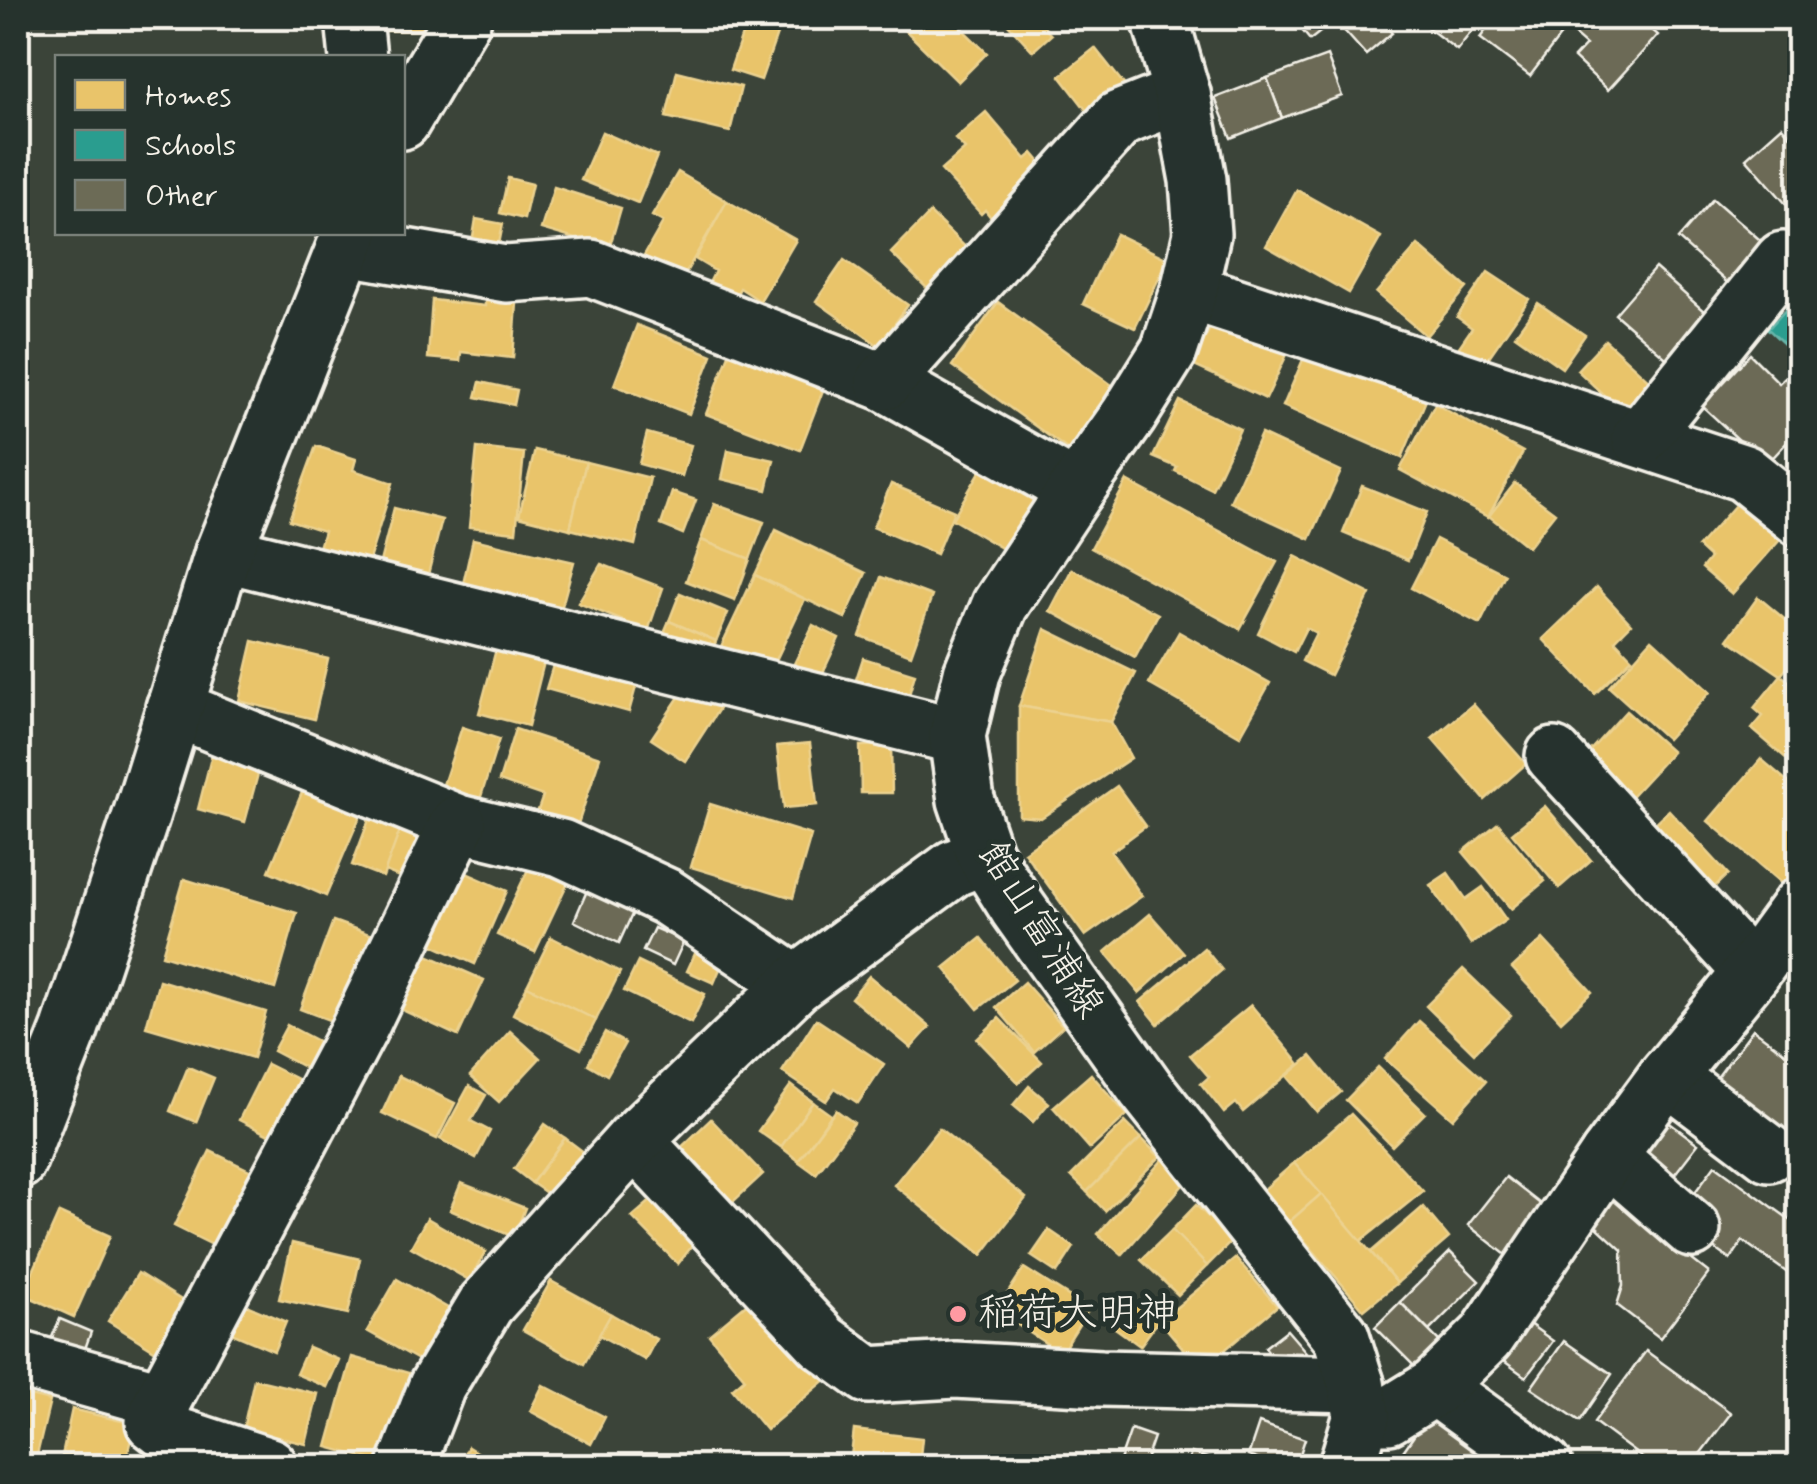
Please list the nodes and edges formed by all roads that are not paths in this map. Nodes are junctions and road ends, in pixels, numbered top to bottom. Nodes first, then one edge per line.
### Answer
1 (354, 18) edge
2 (463, 18) edge
3 (1160, 18) edge
4 (358, 55) edge
5 (1182, 94) junction
6 (405, 116) edge
7 (348, 240) edge
8 (1783, 260) dead end
9 (1189, 291) junction
10 (884, 382) junction
11 (1640, 438) junction
12 (1076, 490) junction
13 (1800, 518) edge
14 (223, 553) junction
15 (174, 708) junction
16 (956, 736) junction
17 (1554, 756) dead end
18 (458, 823) junction
19 (984, 856) junction
20 (1800, 906) edge
21 (1752, 972) junction
22 (796, 984) junction
23 (1667, 1076) junction
24 (634, 1140) junction
25 (1769, 1153) dead end
26 (1608, 1156) junction
27 (18, 1161) edge
28 (1692, 1229) dead end
29 (18, 1359) edge
30 (1435, 1387) junction
31 (163, 1400) junction
32 (1355, 1422) edge
33 (269, 1466) edge
34 (406, 1466) edge
35 (1544, 1466) edge

1 - 4 street
2 - 6 street
3 - 5 street, 館山富浦線
5 - 9 street, 館山富浦線
5 - 10 street
7 - 10 street
7 - 14 street
8 - 11 street
9 - 11 street
9 - 12 street, 館山富浦線
10 - 12 street
11 - 13 street
12 - 16 street, 館山富浦線
14 - 15 street
14 - 16 street
15 - 18 street
15 - 27 street
16 - 19 street, 館山富浦線
17 - 21 street
18 - 22 street
18 - 31 street
19 - 22 street
19 - 32 street, 館山富浦線
20 - 21 street
21 - 23 street
22 - 24 street
23 - 25 street
23 - 26 street
24 - 32 street
24 - 34 street
26 - 28 street
26 - 30 street
29 - 31 street
30 - 32 street
30 - 35 street
31 - 33 street

